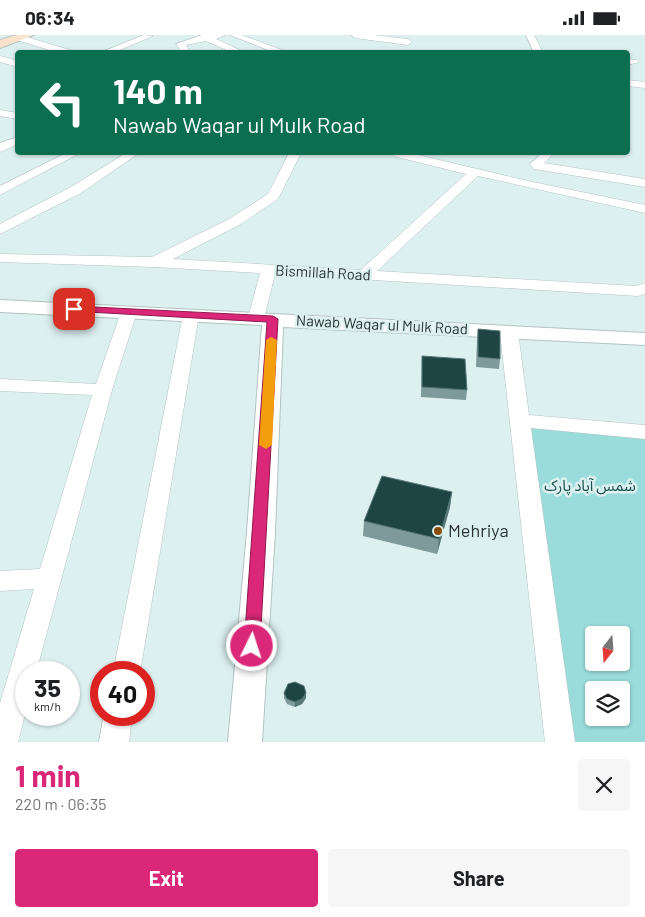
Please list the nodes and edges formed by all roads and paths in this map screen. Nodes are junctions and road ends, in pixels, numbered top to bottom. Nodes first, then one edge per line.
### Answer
1 (221, 35) edge
2 (234, 35) edge
3 (356, 35) edge
4 (530, 35) edge
5 (24, 36) edge
6 (151, 36) edge
7 (202, 37) edge
8 (410, 38) edge
9 (0, 44) edge
10 (62, 50) edge
11 (111, 50) edge
12 (184, 50) edge
13 (234, 50) edge
14 (277, 50) edge
15 (405, 50) edge
16 (538, 50) edge
17 (0, 59) edge
18 (15, 63) edge
19 (630, 83) edge
20 (645, 85) edge
21 (0, 113) edge
22 (15, 116) edge
23 (15, 140) edge
24 (0, 148) edge
25 (70, 155) edge
26 (130, 155) edge
27 (294, 155) edge
28 (405, 155) edge
29 (546, 155) edge
30 (475, 172) junction
31 (645, 183) edge
32 (0, 191) edge
33 (645, 209) edge
34 (0, 229) edge
35 (0, 258) edge
36 (154, 262) junction
37 (268, 271) junction
38 (364, 275) junction
39 (645, 289) edge
40 (0, 306) edge
41 (130, 312) junction
42 (191, 315) junction
43 (264, 319) junction
44 (509, 332) junction
45 (645, 339) edge
46 (0, 385) edge
47 (103, 390) junction
48 (521, 421) junction
49 (645, 432) edge
50 (48, 578) junction
51 (0, 581) edge
52 (128, 661) edge
53 (116, 726) edge
54 (3, 742) edge
55 (114, 742) edge
56 (245, 742) edge
57 (560, 742) edge

1 - 7 street
2 - 14 street
3 - 8 street
4 - 16 street
5 - 9 main road
5 - 10 street
6 - 11 street
7 - 12 street
7 - 13 street
8 - 15 street
17 - 18 street
19 - 20 street
21 - 22 street
23 - 24 street
25 - 32 street
26 - 34 street
27 - 36 street
28 - 30 street
29 - 31 street
30 - 33 street
30 - 38 street
35 - 36 street, Bismillah Road
36 - 37 street, Bismillah Road
37 - 38 street, Bismillah Road
37 - 43 street
38 - 39 street, Bismillah Road
40 - 41 street, Nawab Waqar ul Mulk Road
41 - 42 street, Nawab Waqar ul Mulk Road
41 - 47 street
42 - 43 street, Nawab Waqar ul Mulk Road
42 - 52 street
43 - 44 street, Nawab Waqar ul Mulk Road
43 - 56 street
44 - 45 street, Nawab Waqar ul Mulk Road
44 - 48 street
46 - 47 street
47 - 50 street
48 - 49 street
48 - 57 street
50 - 51 street
50 - 54 street
53 - 55 street

